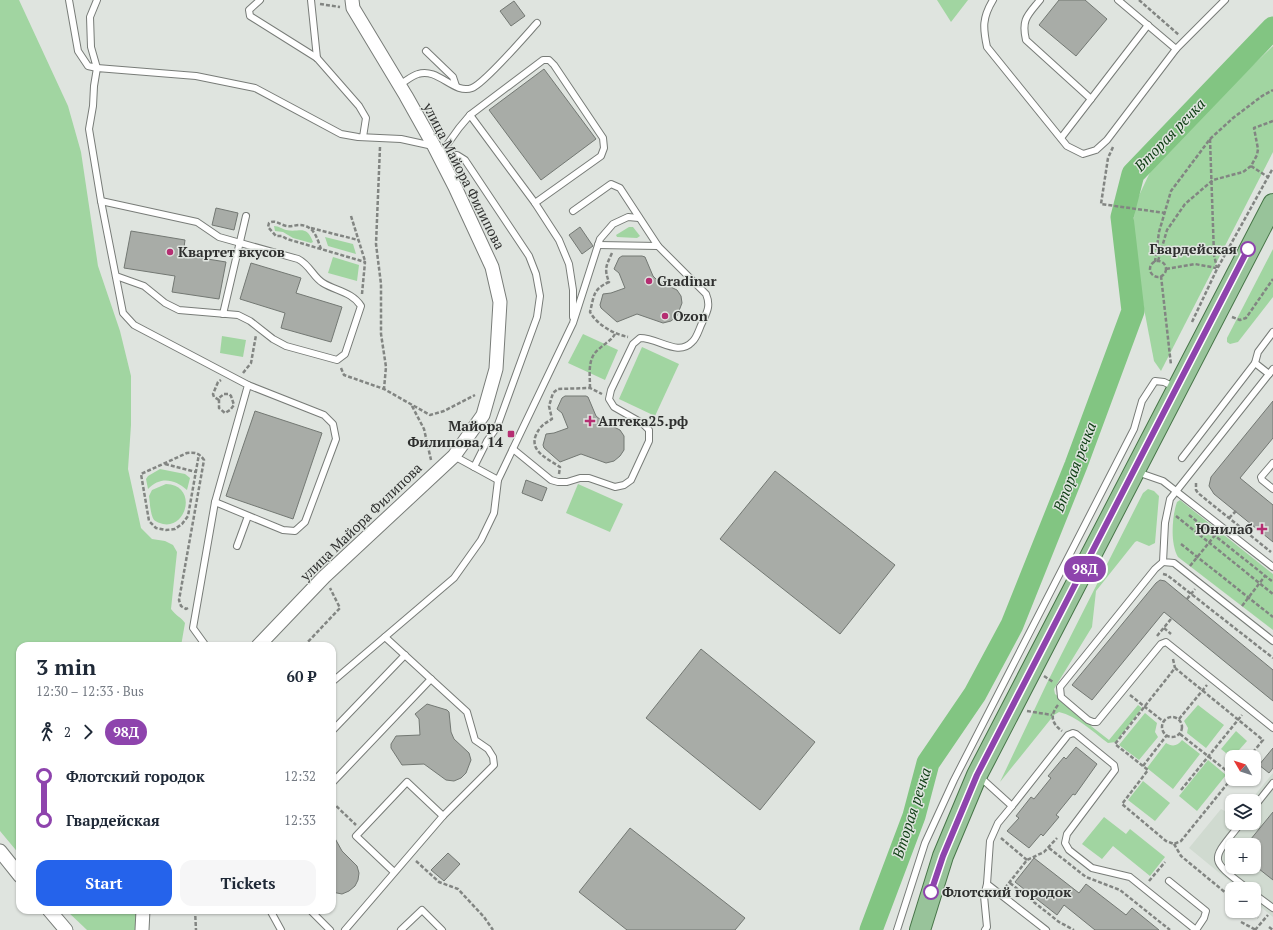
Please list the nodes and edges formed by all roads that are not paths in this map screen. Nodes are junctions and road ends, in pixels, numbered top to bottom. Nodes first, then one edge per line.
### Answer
1 (69, 0) edge
2 (97, 0) edge
3 (260, 0) edge
4 (992, 0) edge
5 (1040, 0) edge
6 (1118, 0) edge
7 (1225, 0) edge
8 (311, 2) edge
9 (352, 4) edge
10 (537, 23) dead end
11 (1148, 25) junction
12 (1176, 49) junction
13 (426, 51) dead end
14 (317, 58) junction
15 (97, 68) junction
16 (399, 85) junction
17 (456, 86) junction
18 (1091, 99) junction
19 (470, 115) junction
20 (363, 137) junction
21 (1061, 138) junction
22 (437, 151) junction
23 (1270, 196) edge
24 (101, 201) junction
25 (535, 203) junction
26 (573, 211) dead end
27 (246, 216) dead end
28 (639, 218) junction
29 (240, 242) junction
30 (598, 245) junction
31 (658, 246) junction
32 (116, 276) junction
33 (223, 314) junction
34 (573, 323) junction
35 (1273, 332) edge
36 (1255, 363) junction
37 (1271, 372) edge
38 (248, 385) junction
39 (1177, 389) junction
40 (513, 449) junction
41 (454, 456) junction
42 (1182, 458) dead end
43 (1273, 463) edge
44 (474, 467) junction
45 (1135, 471) junction
46 (498, 480) junction
47 (1273, 489) edge
48 (1176, 491) junction
49 (216, 502) junction
50 (248, 516) junction
51 (237, 546) dead end
52 (1163, 562) junction
53 (1273, 567) edge
54 (385, 637) junction
55 (1273, 641) edge
56 (203, 642) edge
57 (262, 642) edge
58 (405, 655) junction
59 (336, 679) edge
60 (431, 679) junction
61 (336, 727) edge
62 (1273, 728) edge
63 (977, 775) junction
64 (336, 779) edge
65 (1273, 783) edge
66 (1261, 798) edge
67 (1012, 806) junction
68 (443, 816) junction
69 (1235, 830) edge
70 (0, 851) edge
71 (16, 871) edge
72 (394, 872) junction
73 (1169, 881) dead end
74 (1239, 882) edge
75 (987, 884) junction
76 (1261, 901) edge
77 (1271, 911) edge
78 (52, 914) edge
79 (142, 914) edge
80 (272, 914) edge
81 (314, 914) edge
82 (66, 930) edge
83 (142, 930) edge
84 (281, 930) edge
85 (330, 930) edge
86 (345, 930) edge
87 (401, 930) edge
88 (442, 930) edge
89 (897, 930) edge
90 (920, 930) edge
91 (985, 930) edge
92 (1046, 930) edge
93 (1196, 930) edge

1 - 15 lane
2 - 15 lane
3 - 14 lane
4 - 21 lane
5 - 18 lane
6 - 11 lane
7 - 12 lane
8 - 14 lane
9 - 16 street, улица Майора Филипова
10 - 17 lane
11 - 12 lane
11 - 18 lane
12 - 21 lane
13 - 17 lane
14 - 20 lane
15 - 20 lane
15 - 24 lane
16 - 17 lane
16 - 22 street, улица Майора Филипова
18 - 21 lane
19 - 22 lane
19 - 25 lane
19 - 25 lane
20 - 22 lane
22 - 41 street, улица Майора Филипова
22 - 44 lane
23 - 39 main road
24 - 29 lane
24 - 32 lane
25 - 34 lane
26 - 28 lane
27 - 29 lane
28 - 30 lane
28 - 31 lane
29 - 33 lane
29 - 33 lane
30 - 31 lane
30 - 34 lane
31 - 40 lane
32 - 33 lane
32 - 38 lane
34 - 40 lane
35 - 36 lane
36 - 37 lane
36 - 42 lane
37 - 48 lane
38 - 49 lane
38 - 50 lane
39 - 45 main road
39 - 89 lane
40 - 46 lane
41 - 44 lane
41 - 57 street, улица Майора Филипова
43 - 47 lane
44 - 46 lane
45 - 48 lane
45 - 63 main road
46 - 54 lane
48 - 52 lane
48 - 53 lane
49 - 50 lane
49 - 56 lane
50 - 51 lane
52 - 55 lane
52 - 62 lane
54 - 58 lane
54 - 59 lane
58 - 60 lane
58 - 61 lane
60 - 64 lane
60 - 68 lane
63 - 67 lane
63 - 90 main road
65 - 66 lane
67 - 75 lane
67 - 93 lane
68 - 72 lane
68 - 72 lane
69 - 74 lane
70 - 71 street
72 - 86 lane
73 - 93 lane
75 - 91 lane
75 - 92 lane
76 - 77 lane
78 - 82 street
79 - 83 street
80 - 84 lane
81 - 85 lane
87 - 88 lane

